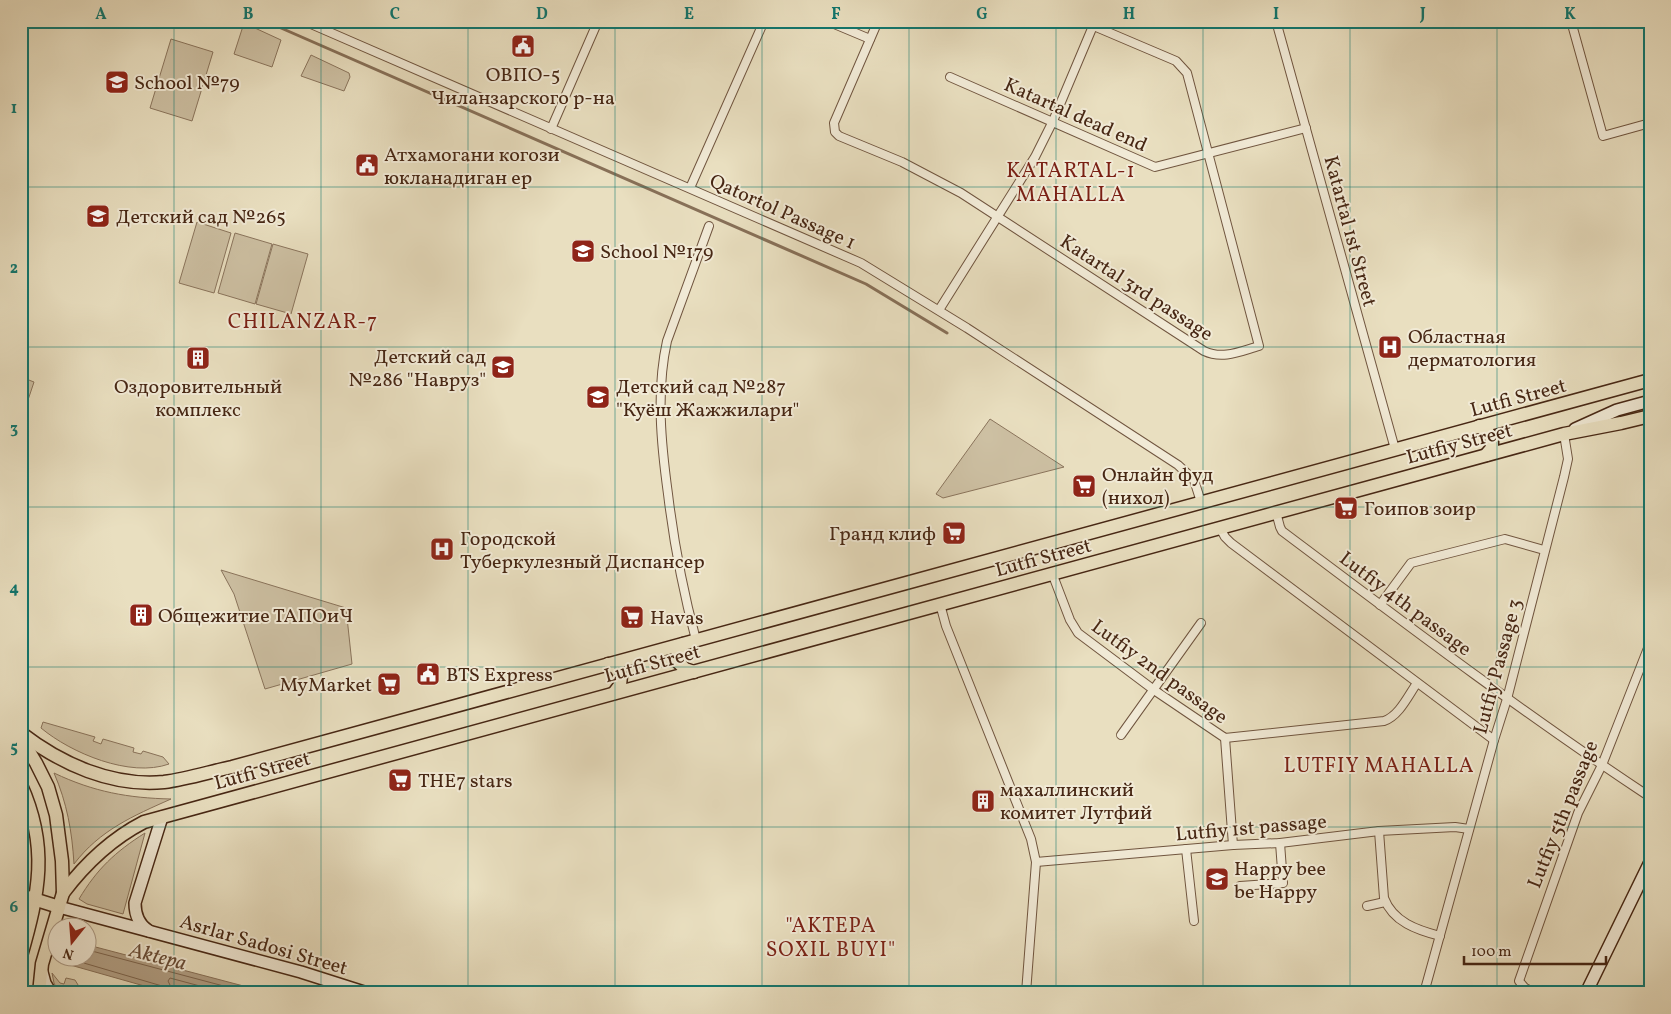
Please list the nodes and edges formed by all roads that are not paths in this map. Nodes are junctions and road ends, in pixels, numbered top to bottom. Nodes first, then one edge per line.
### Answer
1 (304, 21) edge
2 (598, 21) edge
3 (764, 21) edge
4 (827, 21) edge
5 (878, 21) edge
6 (1082, 21) edge
7 (1276, 21) edge
8 (1571, 21) edge
9 (1093, 26) junction
10 (870, 39) junction
11 (950, 77) dead end
12 (1053, 121) junction
13 (1650, 123) edge
14 (1306, 128) junction
15 (551, 129) junction
16 (1207, 154) junction
17 (690, 188) junction
18 (999, 218) junction
19 (709, 226) dead end
20 (939, 310) junction
21 (1650, 380) edge
22 (1650, 401) edge
23 (1650, 416) edge
24 (1479, 426) junction
25 (1564, 434) junction
26 (1395, 449) junction
27 (1486, 455) junction
28 (1201, 502) junction
29 (1276, 512) junction
30 (1220, 528) junction
31 (1544, 550) junction
32 (1052, 574) junction
33 (940, 604) junction
34 (1380, 605) junction
35 (1201, 623) dead end
36 (690, 642) junction
37 (1650, 643) edge
38 (608, 664) junction
39 (694, 672) junction
40 (1417, 683) junction
41 (1154, 690) junction
42 (614, 693) junction
43 (1507, 699) junction
44 (21, 733) edge
45 (1122, 736) dead end
46 (21, 738) edge
47 (1225, 738) junction
48 (1494, 740) junction
49 (1602, 765) junction
50 (21, 785) edge
51 (1650, 797) edge
52 (162, 817) junction
53 (1469, 829) junction
54 (1379, 831) junction
55 (1280, 843) junction
56 (1234, 844) junction
57 (1186, 849) junction
58 (1036, 862) junction
59 (1650, 862) edge
60 (1240, 886) dead end
61 (63, 893) junction
62 (21, 895) edge
63 (36, 900) junction
64 (1385, 902) junction
65 (1367, 906) dead end
66 (59, 907) junction
67 (1194, 921) dead end
68 (150, 931) junction
69 (1440, 936) junction
70 (21, 956) edge
71 (42, 964) junction
72 (39, 993) edge
73 (51, 993) edge
74 (367, 993) edge
75 (1026, 993) edge
76 (1424, 993) edge
77 (1536, 993) edge
78 (1586, 993) edge

1 - 15 street, Qatortol Passage 1
2 - 15 street
3 - 17 street
4 - 10 street
5 - 10 street, Katartal 3rd passage
6 - 9 street, Katartal 3rd passage
7 - 14 street, Katartal 1st Street
8 - 13 street
9 - 12 street
9 - 16 street, Katartal 3rd passage
10 - 18 street, Katartal 3rd passage
11 - 12 street, Katartal dead end
12 - 16 street, Katartal dead end
12 - 18 street
14 - 16 street, Katartal dead end
14 - 26 street, Katartal 1st Street
15 - 17 street, Qatortol Passage 1
16 - 18 street, Katartal 3rd passage
17 - 20 street, Qatortol Passage 1
18 - 20 street
19 - 36 street
20 - 28 street, Qatortol Passage 1
21 - 24 main road, Lutfi Street
22 - 25 street, Lutfiy Street
23 - 25 main road
24 - 26 main road, Lutfi Street
24 - 27 main road
25 - 27 main road, Lutfiy Street
25 - 31 street, Lutfiy Passage 3
26 - 28 main road, Lutfiy Street
27 - 29 main road, Lutfiy Street
28 - 36 main road, Lutfi Street
29 - 30 main road, Lutfi Street
29 - 34 street, Lutfiy 4th passage
30 - 32 main road, Lutfi Street
30 - 40 street
31 - 34 street
31 - 43 street, Lutfiy Passage 3
32 - 33 main road, Lutfi Street
32 - 41 street, Lutfiy 2nd passage
33 - 39 main road, Lutfi Street
33 - 58 street
34 - 43 street, Lutfiy 4th passage
35 - 41 street
36 - 38 main road, Lutfi Street
36 - 39 main road
37 - 49 street, Lutfiy 5th passage
38 - 42 main road
38 - 44 main road, Lutfi Street
39 - 42 main road, Lutfi Street
40 - 47 street, Lutfiy 2nd passage
40 - 48 street
41 - 45 street
41 - 47 street, Lutfiy 2nd passage
42 - 52 main road, Lutfi Street
43 - 48 street, Lutfiy Passage 3
43 - 49 street, Lutfiy 4th passage
46 - 61 main road
47 - 56 street
48 - 53 street, Lutfiy Passage 3
49 - 51 street, Lutfiy 4th passage
49 - 77 street, Lutfiy 5th passage
50 - 63 main road
52 - 61 main road, Lutfi Street
52 - 68 street, Asrlar Sadosi Street
53 - 54 street, Lutfiy 1st passage
53 - 69 street, Lutfiy Passage 3
54 - 55 street, Lutfiy 1st passage
54 - 64 street
55 - 56 street, Lutfiy 1st passage
55 - 60 street
56 - 57 street, Lutfiy 1st passage
57 - 58 street, Lutfiy 1st passage
57 - 67 street
58 - 75 street
59 - 78 street
61 - 66 main road
62 - 63 main road
63 - 66 main road
63 - 70 main road
64 - 65 street
64 - 69 street
66 - 68 street, Asrlar Sadosi Street
66 - 71 main road
68 - 74 street, Asrlar Sadosi Street
69 - 76 street, Lutfiy Passage 3
71 - 72 main road
71 - 73 street

